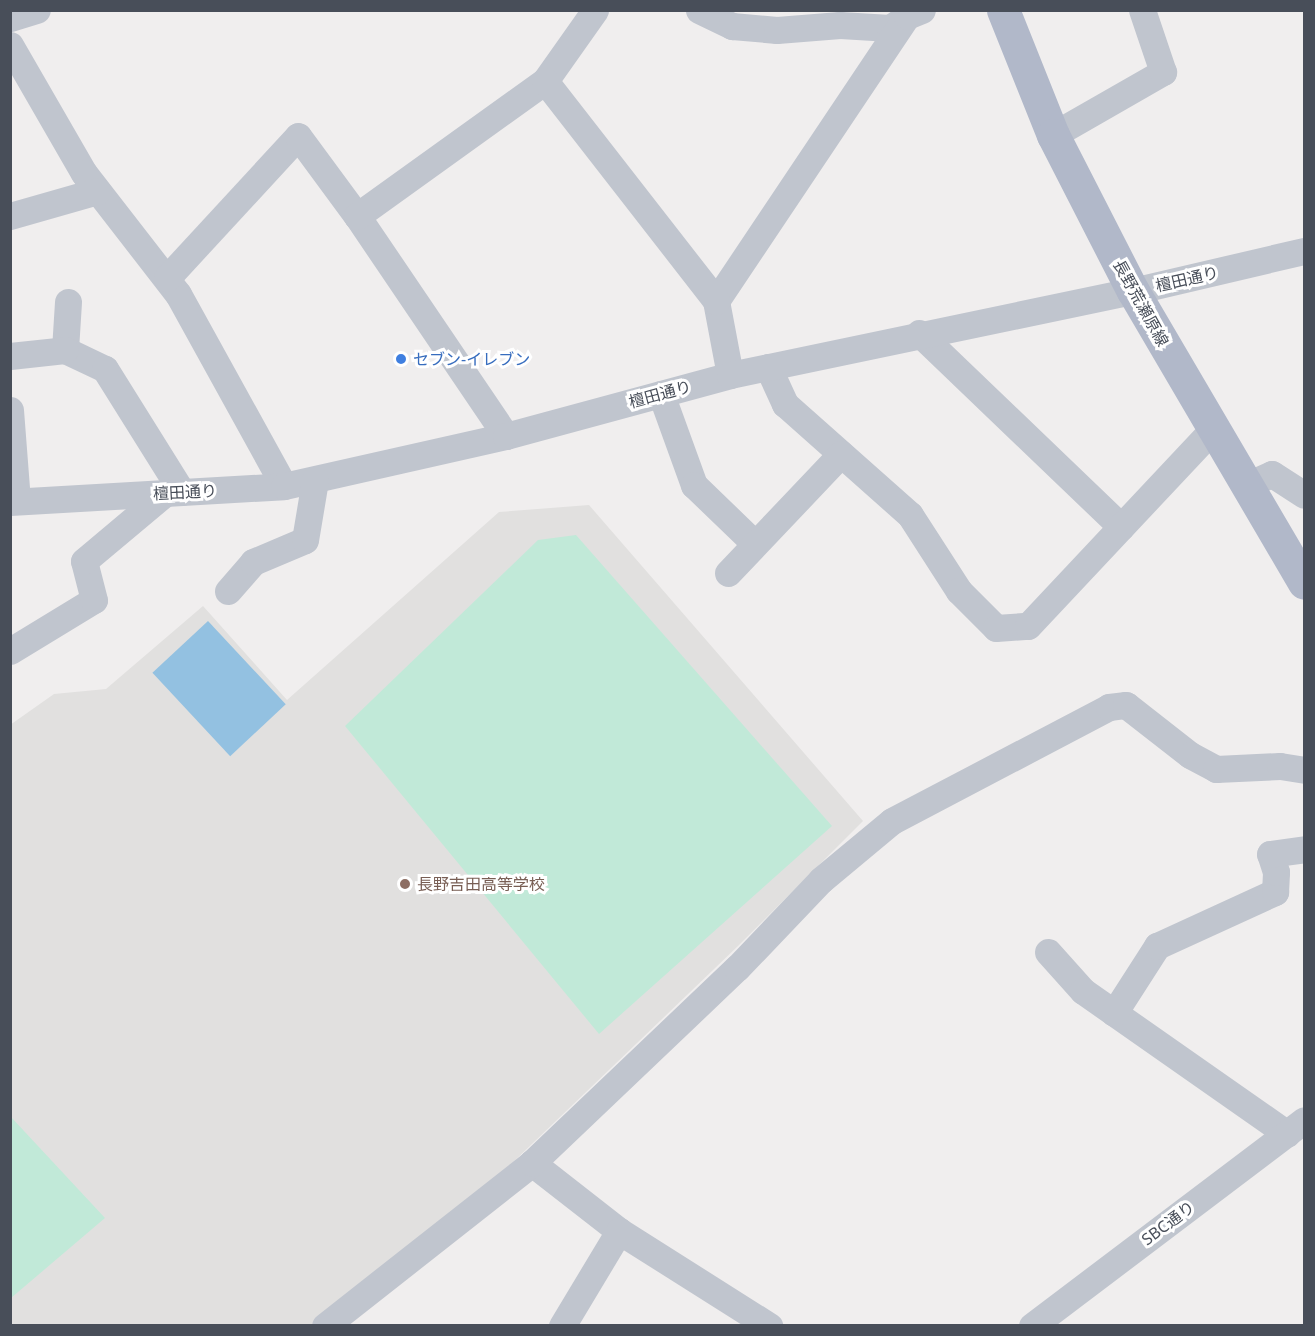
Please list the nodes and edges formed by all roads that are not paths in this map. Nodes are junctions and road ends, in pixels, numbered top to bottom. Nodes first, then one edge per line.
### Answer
1 (37, 10) edge
2 (595, 10) edge
3 (699, 10) edge
4 (1004, 10) edge
5 (1142, 10) edge
6 (914, 13) edge
7 (728, 17) edge
8 (10, 18) edge
9 (10, 45) edge
10 (545, 81) junction
11 (1053, 135) junction
12 (98, 191) junction
13 (10, 216) edge
14 (357, 216) junction
15 (1305, 250) edge
16 (167, 278) junction
17 (1132, 291) junction
18 (716, 301) junction
19 (68, 302) dead end
20 (919, 333) junction
21 (65, 350) junction
22 (10, 356) edge
23 (768, 367) junction
24 (730, 375) junction
25 (661, 394) junction
26 (10, 410) edge
27 (1214, 429) junction
28 (506, 436) junction
29 (841, 454) junction
30 (315, 480) junction
31 (1247, 485) junction
32 (284, 486) junction
33 (173, 492) junction
34 (1305, 495) edge
35 (14, 501) edge
36 (1121, 527) junction
37 (754, 543) junction
38 (728, 573) dead end
39 (1305, 582) edge
40 (228, 591) dead end
41 (10, 651) edge
42 (1305, 770) edge
43 (1305, 849) edge
44 (1048, 952) dead end
45 (1114, 1013) junction
46 (1296, 1127) edge
47 (532, 1163) junction
48 (619, 1231) junction
49 (325, 1326) edge
50 (562, 1326) edge
51 (768, 1326) edge
52 (1032, 1326) edge

1 - 8 street
2 - 10 street
3 - 7 street
4 - 11 main road, 長野荒瀬原線
5 - 11 street
6 - 7 street
6 - 18 street
9 - 12 street
10 - 14 street
10 - 18 street
11 - 17 main road, 長野荒瀬原線
12 - 13 street
12 - 16 street
14 - 16 street
14 - 28 street
15 - 17 street, 檀田通り
16 - 32 street
17 - 20 street, 檀田通り
17 - 27 main road, 長野荒瀬原線
18 - 24 street
19 - 21 street
20 - 23 street, 檀田通り
20 - 36 street
21 - 22 street
21 - 33 street
23 - 24 street, 檀田通り
23 - 29 street
24 - 25 street, 檀田通り
25 - 28 street, 檀田通り
25 - 37 street
26 - 35 street
27 - 31 main road, 長野荒瀬原線
27 - 36 street
28 - 30 street, 檀田通り
29 - 36 street
29 - 37 street
30 - 32 street, 檀田通り
30 - 40 street
31 - 34 street
31 - 39 main road, 長野荒瀬原線
32 - 33 street, 檀田通り
33 - 35 street, 檀田通り
33 - 41 street
37 - 38 street
42 - 47 street
43 - 45 street
44 - 45 street
45 - 46 street
46 - 52 street, SBC通り
47 - 48 street
47 - 49 street
48 - 50 street
48 - 51 street

